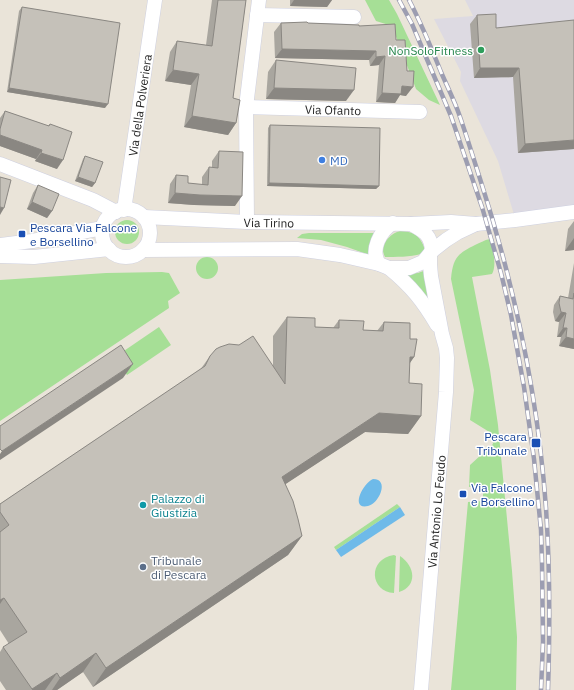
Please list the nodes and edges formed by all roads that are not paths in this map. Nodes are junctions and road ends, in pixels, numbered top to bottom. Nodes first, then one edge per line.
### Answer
1 (155, 0) edge
2 (259, 0) edge
3 (257, 15) junction
4 (354, 17) dead end
5 (246, 107) junction
6 (420, 112) dead end
7 (0, 164) edge
8 (127, 188) junction
9 (101, 204) junction
10 (120, 211) junction
11 (574, 212) edge
12 (144, 217) junction
13 (247, 222) junction
14 (393, 223) junction
15 (411, 224) junction
16 (476, 224) junction
17 (103, 228) junction
18 (0, 245) edge
19 (109, 249) junction
20 (143, 250) junction
21 (431, 253) junction
22 (0, 256) edge
23 (384, 266) junction
24 (442, 334) junction
25 (421, 690) edge

1 - 8 street, Via della Polveriera
2 - 3 street
3 - 4 street
3 - 5 street
5 - 6 street, Via Ofanto
5 - 13 street
7 - 9 street
8 - 9 street
8 - 10 street, Via della Polveriera
9 - 10 street
10 - 12 street
10 - 17 street
11 - 16 street
12 - 13 street, Via Tirino
12 - 20 street
13 - 14 street, Via Tirino
14 - 15 street
14 - 23 street
15 - 16 street
15 - 21 street
16 - 21 street
17 - 18 street
17 - 19 street
19 - 20 street
19 - 22 street
20 - 23 street
21 - 23 street
21 - 24 street, Via Antonio Lo Feudo
23 - 24 street, Via Antonio Lo Feudo
24 - 25 street, Via Antonio Lo Feudo

